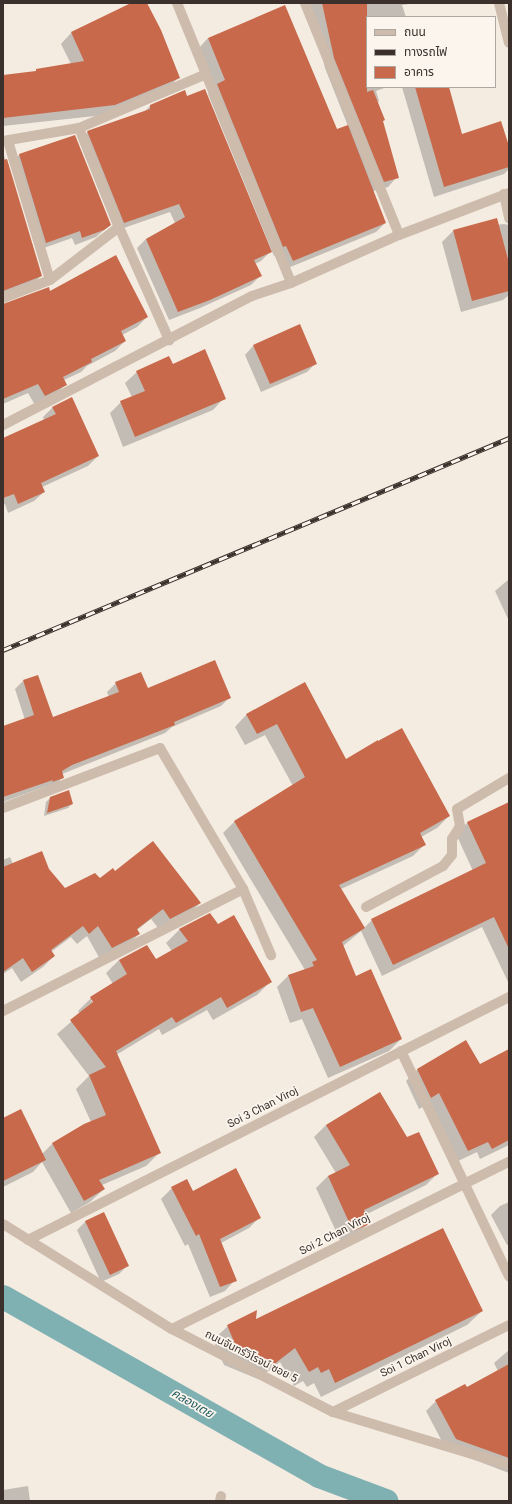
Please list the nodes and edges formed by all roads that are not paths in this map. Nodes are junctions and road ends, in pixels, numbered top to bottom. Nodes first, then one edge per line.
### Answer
1 (177, 3) edge
2 (305, 3) edge
3 (499, 3) edge
4 (509, 44) edge
5 (206, 74) junction
6 (79, 128) junction
7 (5, 141) edge
8 (507, 194) edge
9 (509, 218) edge
10 (119, 227) junction
11 (399, 235) junction
12 (50, 280) junction
13 (291, 283) junction
14 (3, 298) edge
15 (169, 340) junction
16 (3, 425) edge
17 (509, 778) edge
18 (3, 808) edge
19 (243, 889) junction
20 (366, 908) dead end
21 (271, 955) dead end
22 (509, 997) edge
23 (3, 1011) edge
24 (401, 1051) junction
25 (509, 1162) edge
26 (465, 1183) junction
27 (3, 1224) edge
28 (28, 1240) junction
29 (509, 1276) edge
30 (509, 1325) edge
31 (172, 1329) junction
32 (333, 1412) junction
33 (509, 1465) edge

1 - 5 street
2 - 11 street
3 - 4 street
5 - 6 street
5 - 13 street
6 - 7 street
6 - 10 street
7 - 12 street
8 - 9 street
8 - 11 street
10 - 12 street
10 - 15 street
11 - 13 street
12 - 14 street
13 - 15 street
15 - 16 street
17 - 20 street
18 - 19 street
19 - 21 street
19 - 23 street
22 - 24 street, Soi 3 Chan Viroj
24 - 26 street
24 - 28 street, Soi 3 Chan Viroj
25 - 26 street, Soi 2 Chan Viroj
26 - 29 street
26 - 31 street, Soi 2 Chan Viroj
27 - 28 street, ถนนจันทร์วิโรจน์ ซอย 5
28 - 31 street, ถนนจันทร์วิโรจน์ ซอย 5
30 - 32 street, Soi 1 Chan Viroj
31 - 32 street, ถนนจันทร์วิโรจน์ ซอย 5
32 - 33 street, ถนนจันทร์วิโรจน์ ซอย 5

